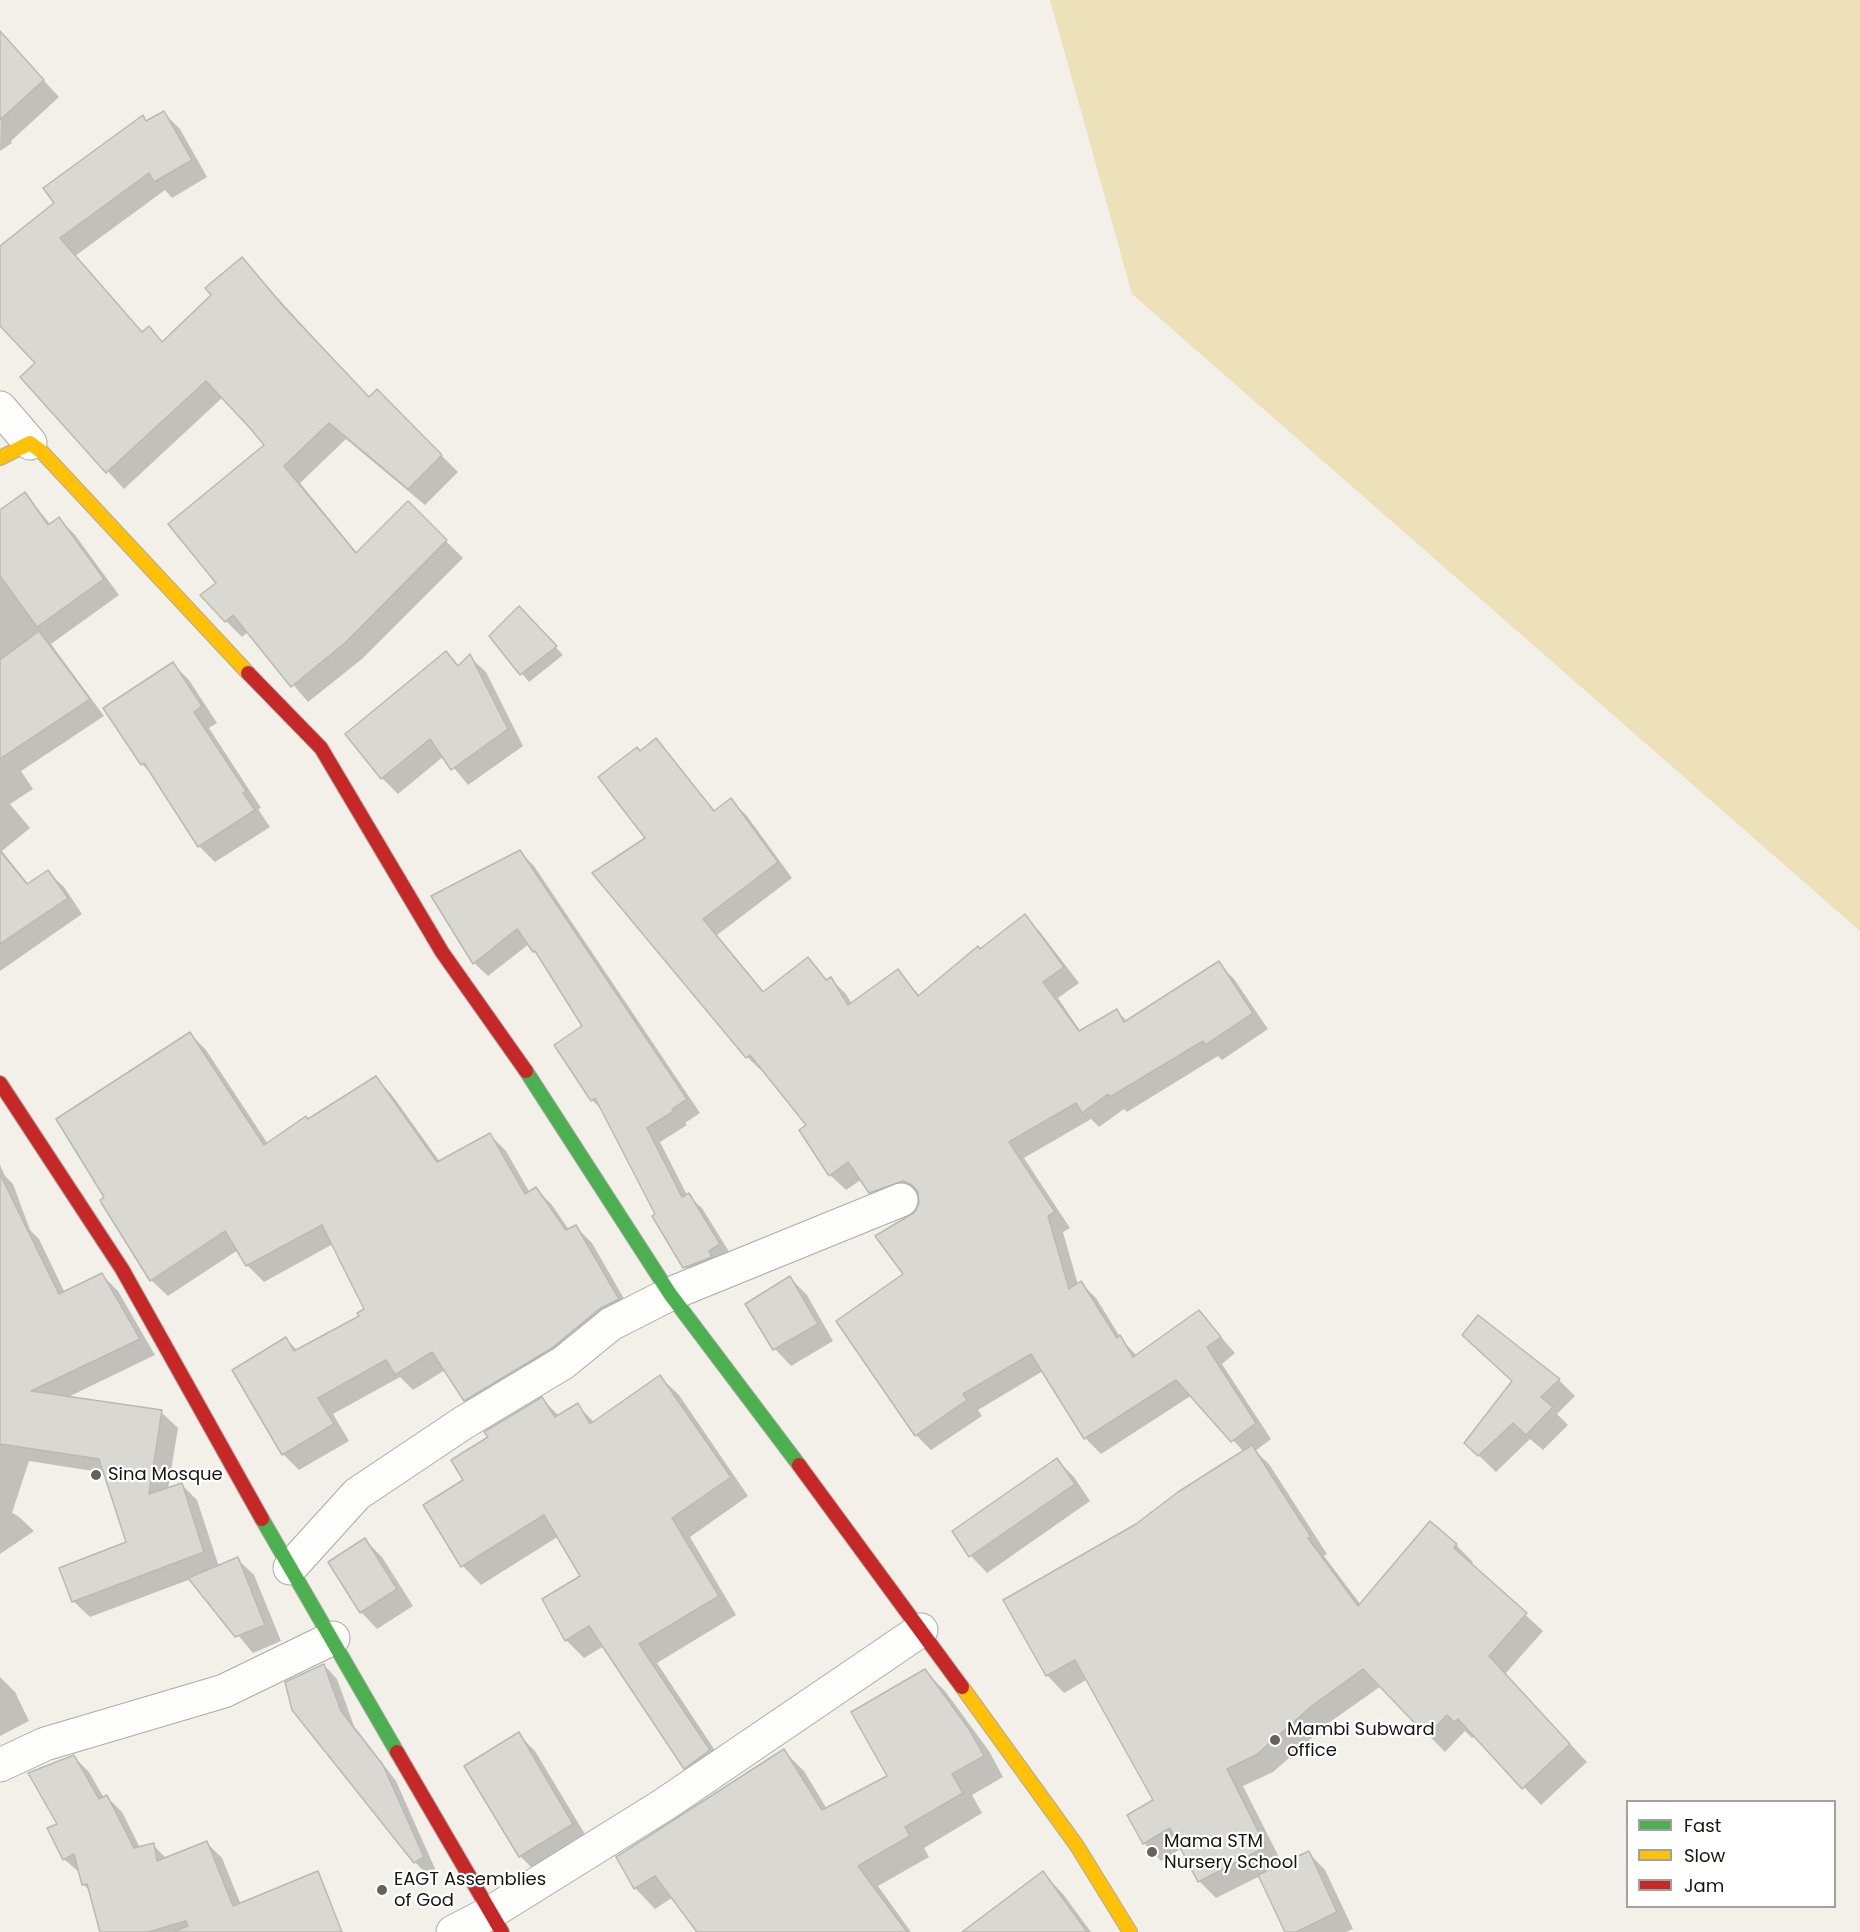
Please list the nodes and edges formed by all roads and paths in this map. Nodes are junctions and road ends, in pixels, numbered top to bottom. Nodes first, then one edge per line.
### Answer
1 (0, 408) edge
2 (30, 444) junction
3 (0, 458) edge
4 (0, 1083) edge
5 (901, 1200) dead end
6 (670, 1294) junction
7 (290, 1568) junction
8 (921, 1630) junction
9 (333, 1638) junction
10 (0, 1765) edge
11 (496, 1922) edge
12 (453, 1932) edge
13 (1130, 1932) edge

1 - 2 street
2 - 3 street
2 - 6 street
4 - 7 street
5 - 6 street
6 - 7 street
6 - 8 street
7 - 9 street
8 - 11 street
8 - 13 street
9 - 10 street
9 - 11 street
11 - 12 street

